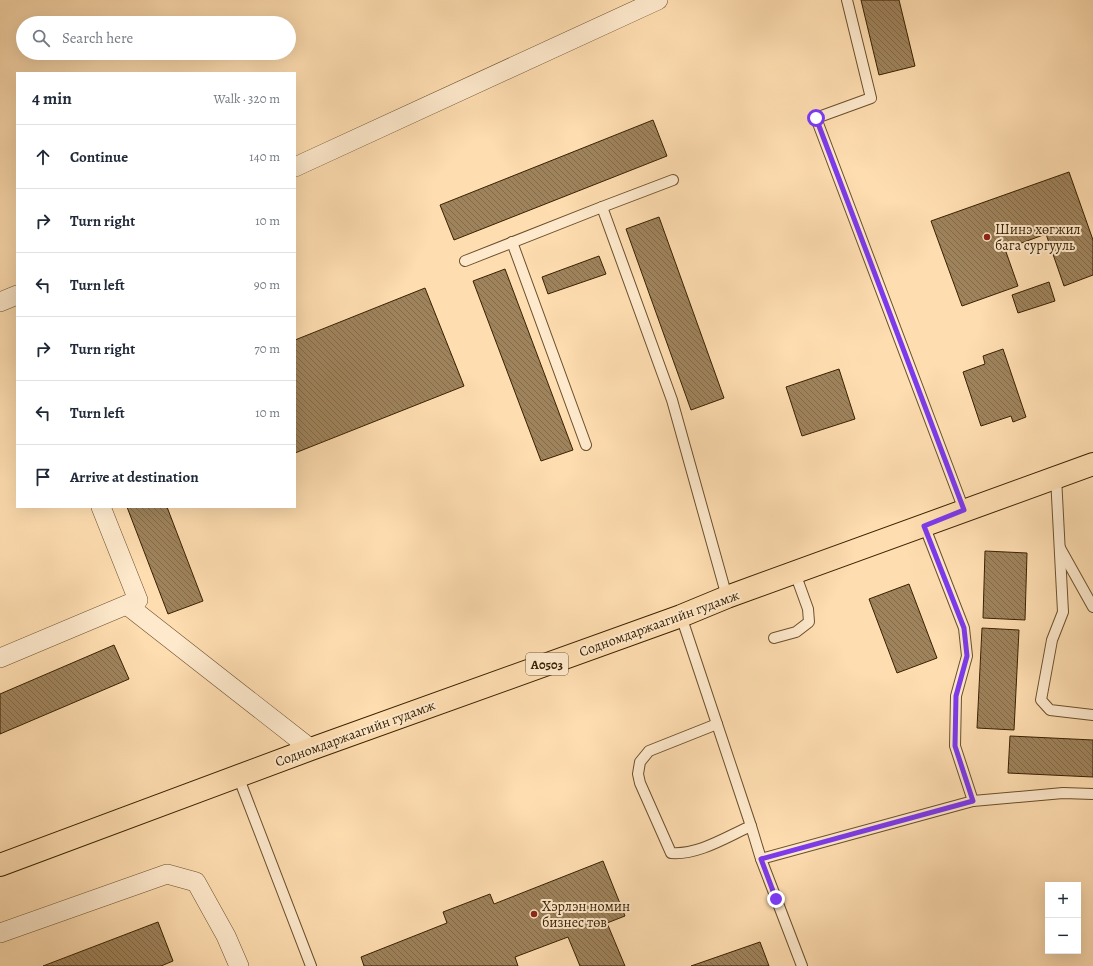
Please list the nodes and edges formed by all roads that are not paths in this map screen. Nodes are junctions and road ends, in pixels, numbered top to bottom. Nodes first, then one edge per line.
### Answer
1 (658, 0) edge
2 (847, 0) edge
3 (296, 167) edge
4 (673, 180) dead end
5 (602, 207) junction
6 (512, 242) junction
7 (465, 261) dead end
8 (16, 295) edge
9 (0, 302) edge
10 (586, 444) dead end
11 (1093, 464) edge
12 (1056, 477) junction
13 (101, 508) edge
14 (964, 510) junction
15 (924, 526) junction
16 (1059, 546) junction
17 (795, 573) junction
18 (727, 597) junction
19 (128, 605) junction
20 (1093, 606) edge
21 (681, 616) junction
22 (774, 638) dead end
23 (0, 658) edge
24 (1093, 715) edge
25 (717, 724) junction
26 (311, 749) junction
27 (238, 776) junction
28 (1093, 794) edge
29 (973, 801) junction
30 (751, 826) junction
31 (761, 859) junction
32 (0, 865) edge
33 (0, 932) edge
34 (239, 966) edge
35 (311, 966) edge
36 (802, 966) edge

1 - 3 street
2 - 14 lane
4 - 5 lane
5 - 6 lane
5 - 18 lane
6 - 7 lane
6 - 10 lane
8 - 9 street
11 - 12 main road, Содномдаржаагийн гудамж / A0503
12 - 14 main road, Содномдаржаагийн гудамж / A0503
12 - 16 lane
13 - 19 street
14 - 15 main road, Содномдаржаагийн гудамж / A0503
15 - 17 main road, Содномдаржаагийн гудамж / A0503
15 - 29 lane
16 - 20 lane
16 - 24 lane
17 - 18 main road, Содномдаржаагийн гудамж / A0503
17 - 22 lane
18 - 21 main road, Содномдаржаагийн гудамж / A0503
19 - 23 street
19 - 26 street
21 - 25 lane
21 - 26 main road, Содномдаржаагийн гудамж / A0503
25 - 30 lane
25 - 30 lane
26 - 27 main road, Содномдаржаагийн гудамж / A0503
27 - 32 main road, Содномдаржаагийн гудамж / A0503
27 - 35 lane
28 - 29 lane
29 - 31 lane
30 - 31 lane
31 - 36 lane
33 - 34 street

